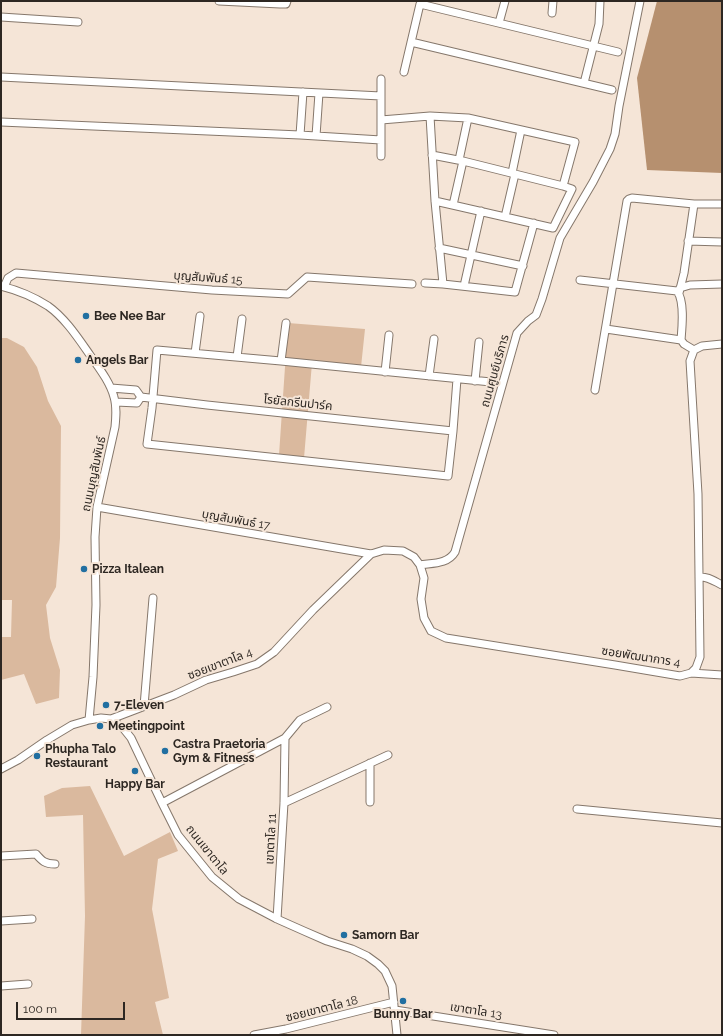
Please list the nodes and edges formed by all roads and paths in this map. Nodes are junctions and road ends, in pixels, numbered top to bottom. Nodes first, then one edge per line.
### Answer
1 (219, 1) edge
2 (287, 1) edge
3 (505, 1) edge
4 (553, 1) edge
5 (600, 1) edge
6 (640, 1) edge
7 (552, 13) dead end
8 (1, 17) edge
9 (78, 22) dead end
10 (499, 23) junction
11 (411, 42) junction
12 (593, 46) junction
13 (618, 52) dead end
14 (404, 72) dead end
15 (1, 77) edge
16 (381, 79) dead end
17 (584, 83) junction
18 (612, 90) dead end
19 (302, 92) junction
20 (319, 93) junction
21 (381, 96) junction
22 (430, 116) junction
23 (468, 118) junction
24 (381, 120) junction
25 (1, 122) edge
26 (521, 130) junction
27 (300, 135) junction
28 (316, 136) junction
29 (381, 140) junction
30 (381, 156) dead end
31 (432, 156) junction
32 (461, 161) junction
33 (514, 174) junction
34 (563, 186) junction
35 (435, 201) junction
36 (694, 204) junction
37 (722, 204) edge
38 (453, 205) junction
39 (481, 211) junction
40 (505, 217) junction
41 (534, 223) junction
42 (688, 241) junction
43 (722, 242) edge
44 (439, 248) junction
45 (471, 255) junction
46 (523, 266) junction
47 (580, 280) dead end
48 (425, 283) dead end
49 (613, 283) junction
50 (412, 284) dead end
51 (443, 284) junction
52 (722, 284) edge
53 (3, 286) edge
54 (464, 286) junction
55 (680, 290) junction
56 (200, 316) dead end
57 (242, 319) dead end
58 (286, 323) dead end
59 (606, 329) junction
60 (389, 336) dead end
61 (434, 339) dead end
62 (681, 340) junction
63 (479, 342) dead end
64 (722, 344) edge
65 (694, 350) junction
66 (195, 353) junction
67 (237, 357) junction
68 (281, 361) junction
69 (385, 372) junction
70 (429, 376) junction
71 (457, 379) junction
72 (475, 381) junction
73 (491, 382) dead end
74 (111, 388) junction
75 (596, 390) dead end
76 (141, 397) junction
77 (152, 398) junction
78 (116, 402) junction
79 (453, 431) junction
80 (97, 507) junction
81 (371, 554) junction
82 (420, 564) junction
83 (699, 576) junction
84 (722, 585) edge
85 (153, 598) dead end
86 (691, 674) junction
87 (722, 675) edge
88 (144, 706) junction
89 (328, 707) dead end
90 (111, 719) junction
91 (89, 720) junction
92 (285, 738) junction
93 (388, 754) dead end
94 (370, 763) junction
95 (1, 769) edge
96 (370, 802) dead end
97 (162, 803) junction
98 (284, 803) junction
99 (577, 809) dead end
100 (722, 823) edge
101 (1, 856) edge
102 (55, 864) dead end
103 (32, 919) dead end
104 (277, 919) junction
105 (1, 921) edge
106 (28, 984) dead end
107 (1, 986) edge
108 (394, 1002) junction
109 (395, 1010) junction
110 (254, 1035) edge
111 (397, 1035) edge
112 (554, 1035) edge

1 - 2 street
3 - 10 street
4 - 7 street
5 - 12 street
6 - 82 street, ถนนศูนย์บริการ
8 - 9 street
10 - 11 street
10 - 12 street
11 - 14 street
11 - 17 street
12 - 13 street
12 - 17 street
15 - 19 street
16 - 21 street
17 - 18 street
19 - 20 street
19 - 27 street
20 - 21 street
20 - 28 street
21 - 24 street
22 - 23 street
22 - 24 street
22 - 31 street
23 - 26 street
23 - 32 street
24 - 29 street
25 - 27 street
26 - 33 street
26 - 34 street
27 - 28 street
28 - 29 street
29 - 30 street
31 - 32 street
31 - 35 street
32 - 33 street
32 - 38 street
33 - 34 street
33 - 40 street
34 - 41 street
35 - 38 street
35 - 44 street
36 - 37 street
36 - 42 street
36 - 49 street
38 - 39 street
39 - 40 street
39 - 45 street
40 - 41 street
41 - 46 street
42 - 43 street
42 - 55 street
44 - 45 street
44 - 51 street
45 - 46 street
45 - 54 street
46 - 54 street
47 - 49 street
48 - 51 street
49 - 55 street
49 - 59 street
50 - 53 street, บุญสัมพันธ์ 15
51 - 54 street
52 - 55 street
53 - 74 street, ถนนบุญสัมพันธ์
55 - 62 street
56 - 66 street
57 - 67 street
58 - 68 street
59 - 62 street
59 - 75 street
60 - 69 street
61 - 70 street
62 - 65 street
63 - 72 street
64 - 65 street
65 - 83 street, ซอยพัฒนาการ 4
66 - 67 street
66 - 77 street
67 - 68 street
68 - 69 street
69 - 70 street
70 - 71 street
71 - 72 street
71 - 79 street
72 - 73 street
74 - 76 street, โรยัลกรีนปาร์ค
74 - 78 street, ถนนบุญสัมพันธ์
76 - 77 street, โรยัลกรีนปาร์ค
76 - 78 street, โรยัลกรีนปาร์ค
77 - 79 street, โรยัลกรีนปาร์ค
77 - 79 street
78 - 80 street, ถนนบุญสัมพันธ์
80 - 81 street, บุญสัมพันธ์ 17
80 - 91 street, ถนนบุญสัมพันธ์
81 - 82 street
81 - 88 street, ซอยเขาตาโล 4
82 - 86 street, ซอยพัฒนาการ 4
83 - 84 street
83 - 86 street, ซอยพัฒนาการ 4
85 - 88 street
86 - 87 street
88 - 90 street, ซอยเขาตาโล 4
89 - 92 street
90 - 91 street
90 - 97 street, ถนนเขาตาโล
91 - 95 street
92 - 97 street
92 - 98 street
93 - 94 street, เขาตาโล 11
94 - 96 street
94 - 98 street, เขาตาโล 11
97 - 104 street, ถนนเขาตาโล
98 - 104 street, เขาตาโล 11
99 - 100 street
101 - 102 street
103 - 105 street
104 - 108 street, ถนนเขาตาโล
106 - 107 street
108 - 109 street, ถนนเขาตาโล
108 - 110 street, ซอยเขาตาโล 18
109 - 111 street, ถนนเขาตาโล
109 - 112 street, เขาตาโล 13

